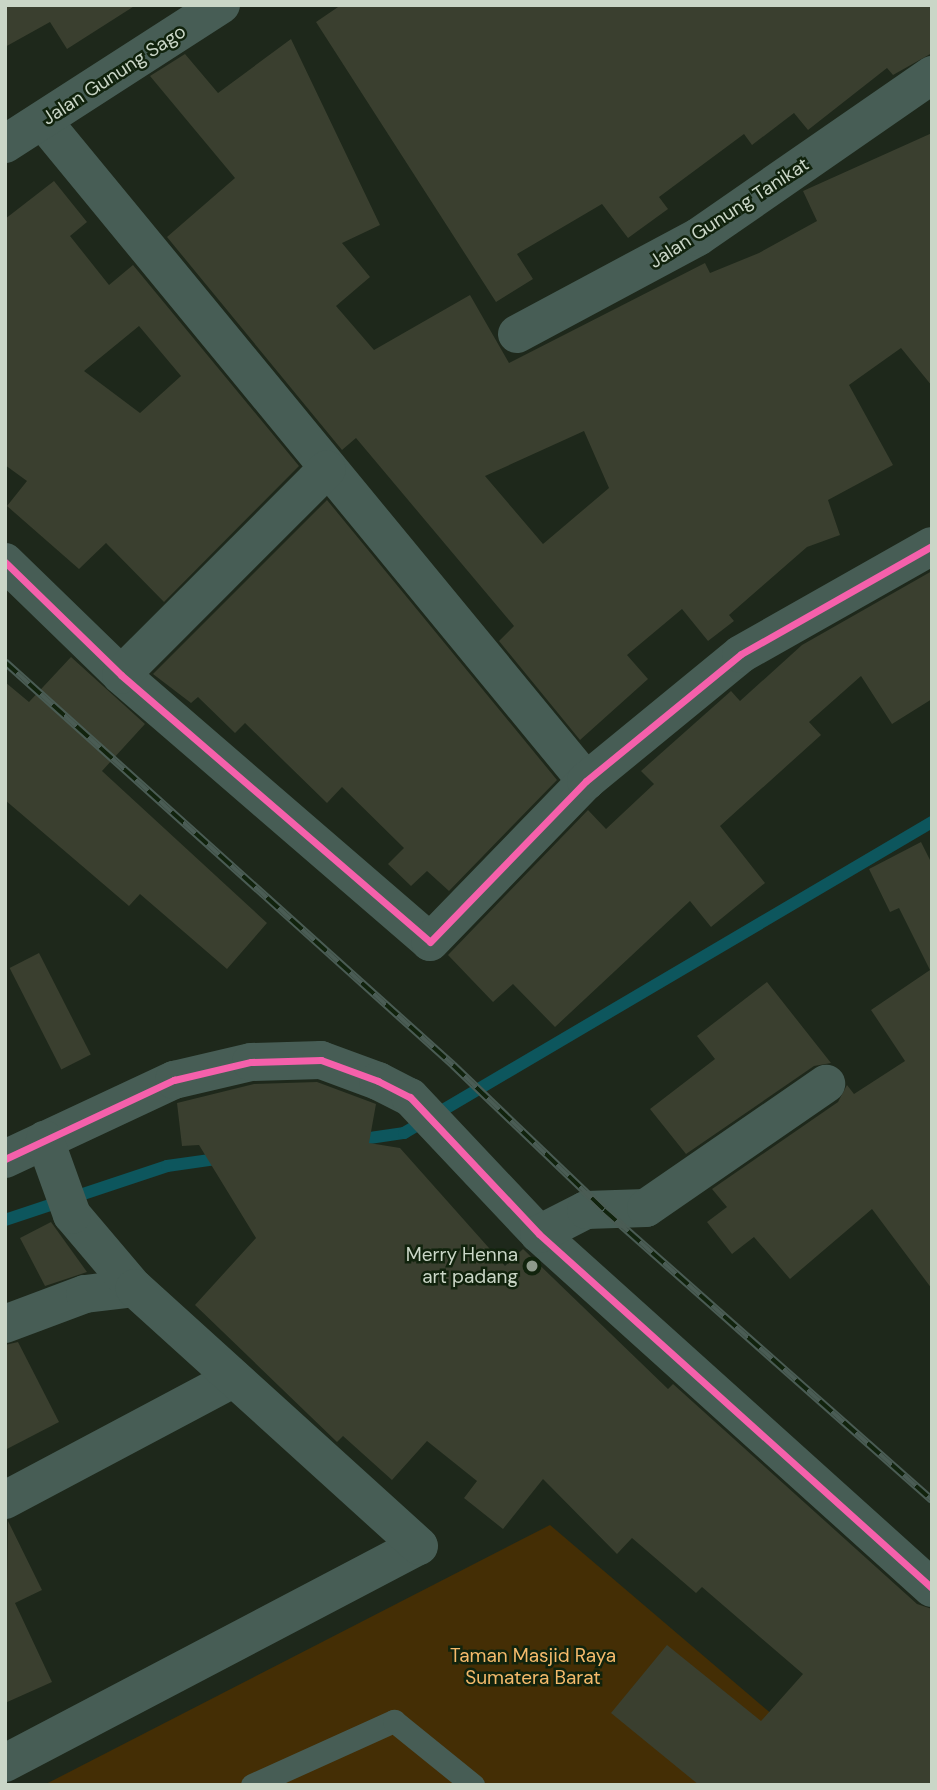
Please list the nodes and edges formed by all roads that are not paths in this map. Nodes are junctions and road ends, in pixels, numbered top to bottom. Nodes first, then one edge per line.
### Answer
1 (221, 5) edge
2 (932, 75) edge
3 (43, 121) junction
4 (5, 144) edge
5 (517, 334) dead end
6 (327, 469) junction
7 (932, 546) edge
8 (5, 562) edge
9 (121, 675) junction
10 (586, 781) junction
11 (826, 1084) dead end
12 (50, 1156) junction
13 (5, 1159) edge
14 (539, 1234) junction
15 (134, 1288) junction
16 (5, 1324) edge
17 (234, 1378) junction
18 (5, 1500) edge
19 (932, 1588) edge
20 (5, 1763) edge
21 (252, 1785) edge
22 (473, 1785) edge

1 - 3 street, Jalan Gunung Sago
2 - 5 street, Jalan Gunung Tanikat
3 - 4 street, Jalan Gunung Sago
3 - 6 street
6 - 9 street
6 - 10 street
7 - 10 street
8 - 9 street
9 - 10 street
11 - 14 street
12 - 13 street
12 - 14 street
12 - 15 street
14 - 19 street
15 - 16 street
15 - 17 street
17 - 18 street
17 - 20 street
21 - 22 lane

